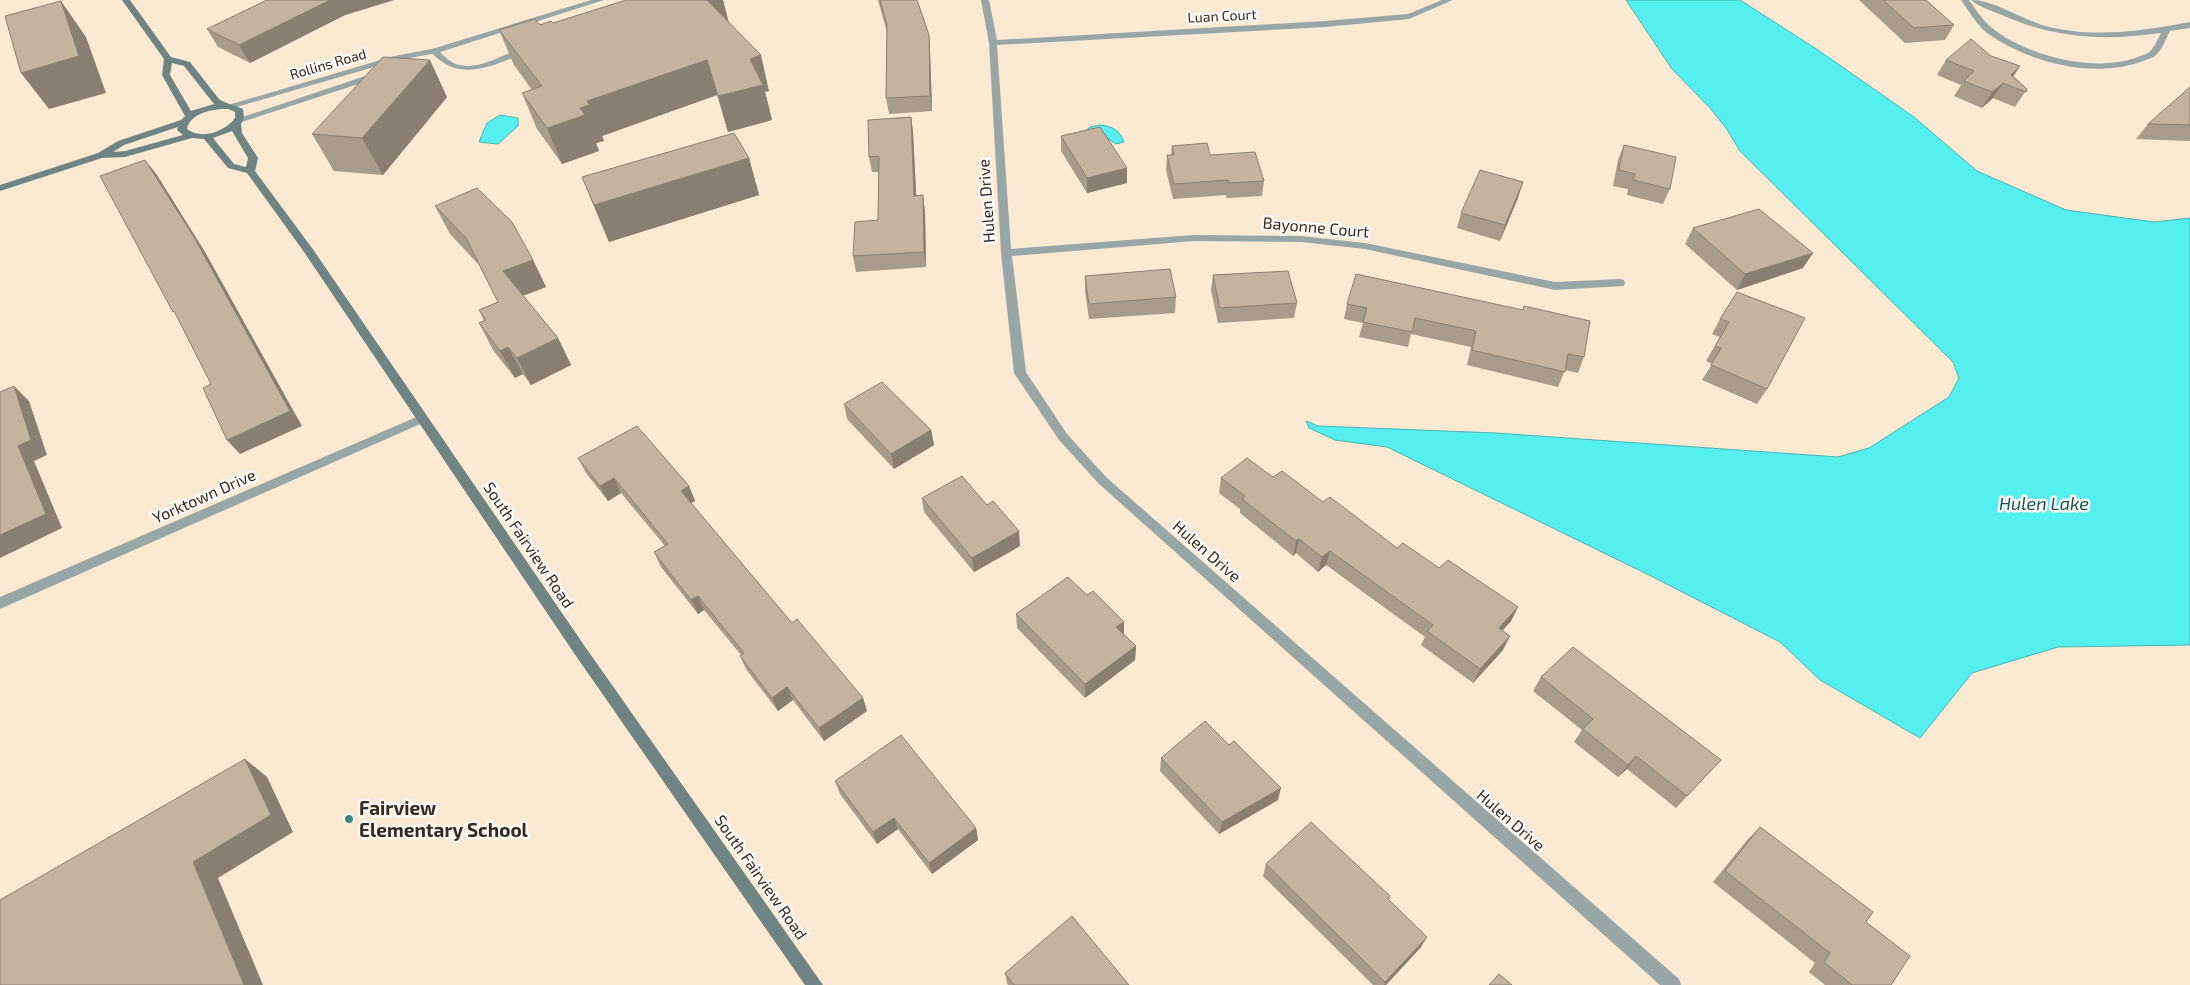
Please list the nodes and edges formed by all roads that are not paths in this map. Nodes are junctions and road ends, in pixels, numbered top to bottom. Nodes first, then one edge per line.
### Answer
1 (126, 0) edge
2 (600, 0) edge
3 (985, 0) edge
4 (1449, 0) edge
5 (1965, 0) edge
6 (1975, 0) edge
7 (2190, 25) edge
8 (2167, 29) junction
9 (992, 43) junction
10 (536, 47) edge
11 (434, 51) junction
12 (168, 59) junction
13 (226, 106) junction
14 (187, 119) junction
15 (237, 122) junction
16 (190, 136) junction
17 (206, 136) junction
18 (100, 155) junction
19 (250, 171) junction
20 (0, 188) edge
21 (1006, 253) junction
22 (1620, 283) dead end
23 (421, 419) junction
24 (0, 603) edge
25 (815, 985) edge
26 (1673, 985) edge

1 - 12 street
2 - 11 street, Rollins Road
3 - 9 street, Hulen Drive
4 - 9 street, Luan Court
5 - 8 street
6 - 8 street
7 - 8 street
9 - 21 street, Hulen Drive
10 - 11 street
11 - 13 street, Rollins Road
11 - 15 street, Rollins Road
12 - 13 street
12 - 14 street
13 - 14 street
13 - 15 street
14 - 16 street
14 - 18 street
15 - 17 street
15 - 19 street
16 - 17 street
16 - 18 street
17 - 19 street
18 - 20 street
19 - 23 street, South Fairview Road
21 - 22 street, Bayonne Court
21 - 26 street, Hulen Drive
23 - 24 street, Yorktown Drive
23 - 25 street, South Fairview Road

